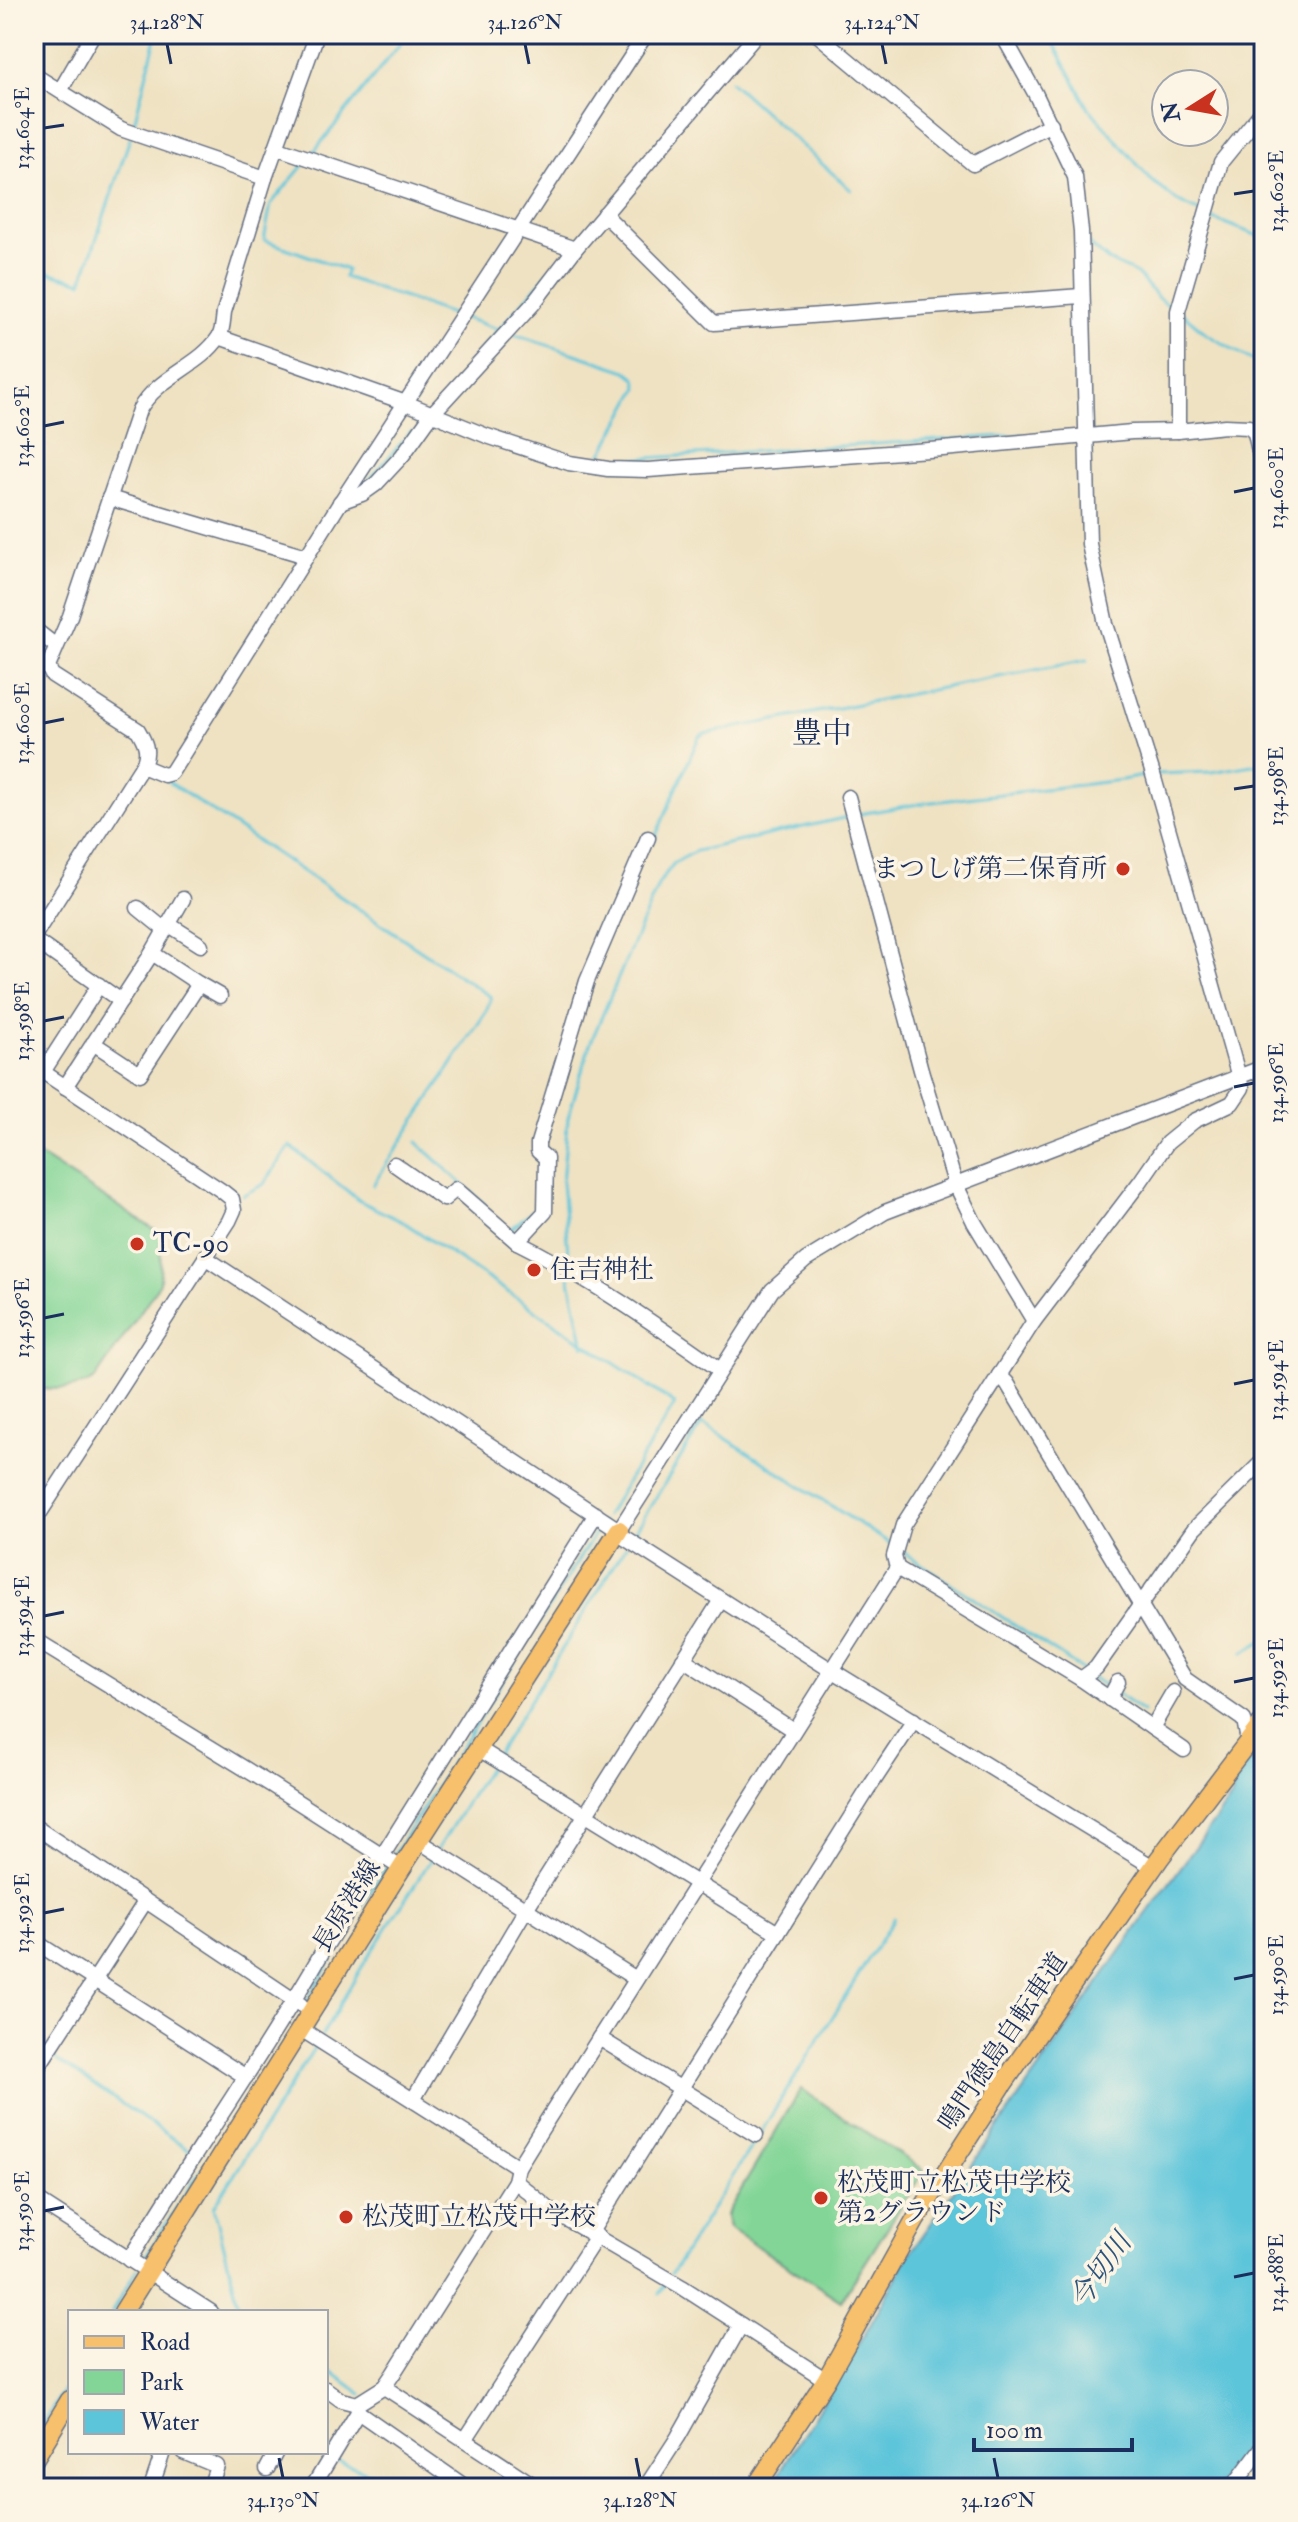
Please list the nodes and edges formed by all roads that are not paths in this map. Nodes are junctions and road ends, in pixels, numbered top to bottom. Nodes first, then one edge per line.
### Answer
1 (93, 34) edge
2 (317, 34) edge
3 (646, 34) edge
4 (757, 34) edge
5 (817, 34) edge
6 (1002, 34) edge
7 (34, 75) edge
8 (60, 91) junction
9 (1264, 109) edge
10 (1051, 124) junction
11 (278, 148) junction
12 (265, 178) junction
13 (604, 214) junction
14 (518, 228) junction
15 (575, 249) junction
16 (1081, 296) junction
17 (219, 337) junction
18 (406, 403) junction
19 (432, 414) junction
20 (1178, 431) junction
21 (1086, 437) junction
22 (1264, 474) edge
23 (109, 498) junction
24 (340, 503) junction
25 (306, 556) junction
26 (34, 629) edge
27 (56, 646) junction
28 (142, 766) junction
29 (848, 797) dead end
30 (648, 838) dead end
31 (183, 899) dead end
32 (138, 908) dead end
33 (167, 927) junction
34 (34, 938) edge
35 (201, 945) dead end
36 (152, 953) junction
37 (199, 984) junction
38 (99, 985) junction
39 (220, 996) dead end
40 (121, 1001) junction
41 (93, 1043) junction
42 (1264, 1067) edge
43 (38, 1069) edge
44 (1239, 1077) junction
45 (65, 1087) junction
46 (394, 1164) dead end
47 (955, 1183) junction
48 (517, 1242) junction
49 (206, 1258) junction
50 (1034, 1321) junction
51 (720, 1370) junction
52 (999, 1375) junction
53 (1264, 1460) edge
54 (596, 1514) junction
55 (34, 1522) edge
56 (618, 1532) junction
57 (897, 1568) junction
58 (721, 1600) junction
59 (1140, 1603) junction
60 (34, 1639) edge
61 (683, 1659) junction
62 (831, 1670) junction
63 (1081, 1679) junction
64 (1118, 1682) dead end
65 (1173, 1692) dead end
66 (1109, 1699) junction
67 (914, 1720) junction
68 (1264, 1721) edge
69 (1152, 1728) junction
70 (793, 1730) junction
71 (1248, 1741) junction
72 (479, 1749) junction
73 (1184, 1750) dead end
74 (586, 1814) junction
75 (34, 1826) edge
76 (419, 1841) junction
77 (383, 1856) junction
78 (1153, 1867) junction
79 (401, 1868) junction
80 (697, 1883) junction
81 (145, 1902) junction
82 (526, 1909) junction
83 (778, 1933) junction
84 (34, 1941) edge
85 (636, 1979) junction
86 (94, 1980) junction
87 (295, 2000) junction
88 (312, 2011) junction
89 (301, 2029) junction
90 (599, 2038) junction
91 (34, 2073) edge
92 (246, 2077) junction
93 (680, 2088) junction
94 (413, 2100) junction
95 (756, 2135) dead end
96 (517, 2174) junction
97 (34, 2198) edge
98 (594, 2234) junction
99 (139, 2266) junction
100 (124, 2310) edge
101 (208, 2310) edge
102 (741, 2325) junction
103 (826, 2380) junction
104 (384, 2387) junction
105 (328, 2390) edge
106 (68, 2403) edge
107 (358, 2408) junction
108 (465, 2440) junction
109 (1264, 2446) edge
110 (162, 2454) edge
111 (188, 2454) edge
112 (275, 2454) edge
113 (34, 2459) edge
114 (267, 2469) dead end
115 (518, 2483) edge
116 (151, 2488) edge
117 (210, 2488) edge
118 (312, 2488) edge
119 (467, 2488) edge
120 (538, 2488) edge
121 (645, 2488) edge
122 (755, 2488) edge
123 (1232, 2488) edge

1 - 8 street
2 - 11 street
3 - 14 street
4 - 13 street
5 - 10 street
6 - 10 street
7 - 8 street
8 - 12 street
9 - 20 street
10 - 16 street
11 - 12 street
11 - 14 street
12 - 17 street
13 - 15 street
13 - 16 street
14 - 15 street
14 - 18 street
15 - 19 street
16 - 21 street
17 - 18 street
17 - 23 street
18 - 19 street
18 - 24 street
19 - 21 street
19 - 24 street
20 - 21 street
20 - 22 street
21 - 44 street
23 - 25 street
23 - 27 street
24 - 25 street
25 - 28 street
26 - 27 street
27 - 28 street
28 - 34 street
29 - 47 street
30 - 48 street
31 - 33 street
32 - 33 street
33 - 35 street
33 - 36 street
34 - 38 street
36 - 37 street
36 - 40 street
37 - 39 street
37 - 41 street
38 - 40 street
38 - 43 street
40 - 41 street
41 - 45 street
42 - 44 street
43 - 45 street
44 - 47 street
44 - 50 street
45 - 49 street
46 - 48 street
47 - 50 street
47 - 51 street
48 - 51 street
49 - 54 street
49 - 55 street
50 - 52 street
51 - 56 street
52 - 57 street
52 - 59 street
53 - 59 street
54 - 56 street
54 - 77 street
56 - 58 street
56 - 72 main road, 長原港線
57 - 62 street
57 - 63 street
58 - 61 street
58 - 62 street
59 - 63 street
59 - 71 street
60 - 77 street
61 - 70 street
61 - 74 street
62 - 67 street
62 - 70 street
63 - 66 street
64 - 66 street
65 - 69 street
66 - 69 street
67 - 78 street
67 - 83 street
68 - 71 main road, 鳴門徳島自転車道
69 - 73 street
70 - 80 street
71 - 78 main road, 鳴門徳島自転車道
72 - 74 street
72 - 76 main road, 長原港線
74 - 80 street
74 - 82 street
75 - 81 street
76 - 79 main road, 長原港線
76 - 82 street
77 - 79 street
77 - 87 street
78 - 103 main road, 鳴門徳島自転車道
79 - 88 main road, 長原港線
80 - 83 street
80 - 85 street
81 - 86 street
81 - 87 street
82 - 85 street
82 - 94 street
83 - 93 street
84 - 86 street
85 - 90 street
86 - 91 street
86 - 92 street
87 - 88 street
87 - 92 street
88 - 89 main road, 長原港線
89 - 94 street
89 - 99 main road, 長原港線
90 - 93 street
90 - 96 street
92 - 99 street
93 - 95 street
93 - 98 street
94 - 96 street
96 - 98 street
96 - 104 street
97 - 99 street
98 - 102 street
98 - 108 street
99 - 100 main road, 長原港線
99 - 101 street
102 - 103 street
102 - 121 street
103 - 122 main road, 鳴門徳島自転車道
104 - 107 street
104 - 108 street
105 - 107 street
106 - 113 main road
107 - 118 street
107 - 119 street
108 - 115 street
109 - 123 street
110 - 116 street
111 - 117 street
112 - 114 street
115 - 120 street

